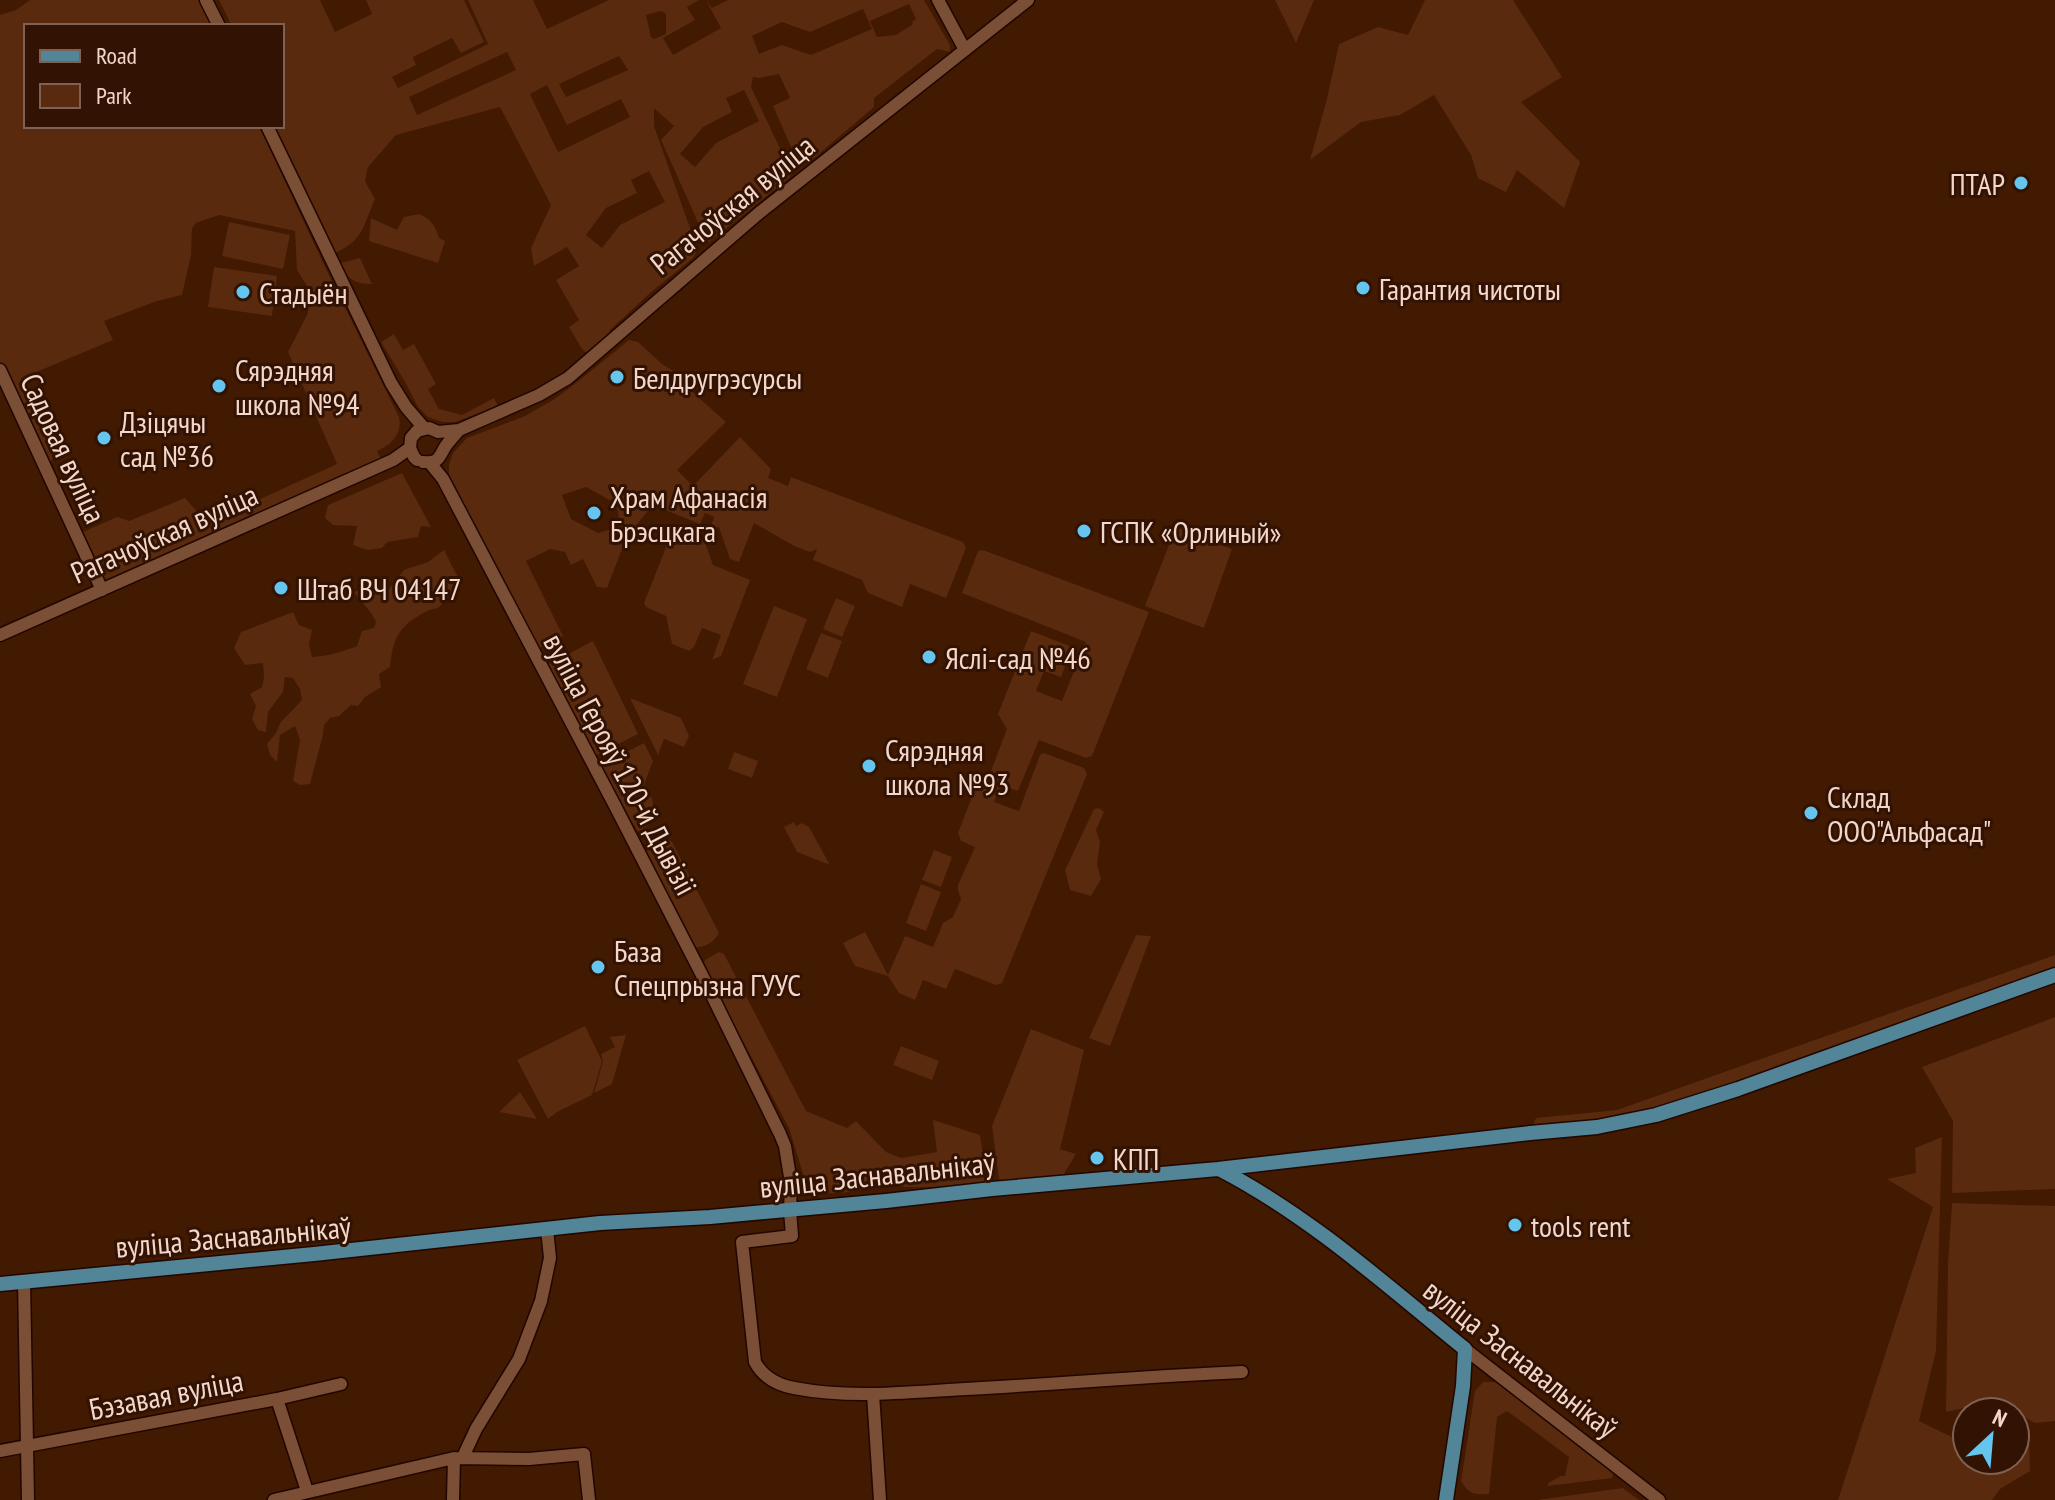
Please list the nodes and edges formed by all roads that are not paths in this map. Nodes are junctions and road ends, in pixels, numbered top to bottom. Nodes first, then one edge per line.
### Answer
1 (206, 0) edge
2 (938, 0) edge
3 (1028, 0) edge
4 (218, 24) edge
5 (965, 50) junction
6 (268, 128) edge
7 (0, 370) edge
8 (459, 430) junction
9 (419, 431) junction
10 (438, 432) junction
11 (410, 448) junction
12 (433, 457) junction
13 (393, 460) junction
14 (102, 590) junction
15 (0, 635) edge
16 (2055, 975) edge
17 (1218, 1169) junction
18 (790, 1210) junction
19 (547, 1229) junction
20 (24, 1281) junction
21 (0, 1284) edge
22 (1465, 1349) junction
23 (1242, 1372) dead end
24 (341, 1384) dead end
25 (873, 1394) junction
26 (277, 1399) junction
27 (28, 1447) junction
28 (0, 1451) edge
29 (458, 1458) junction
30 (307, 1491) junction
31 (28, 1500) edge
32 (274, 1500) edge
33 (453, 1500) edge
34 (589, 1500) edge
35 (880, 1500) edge
36 (1446, 1500) edge
37 (1659, 1500) edge

1 - 4 street
2 - 5 street
3 - 5 street, Рагачоўская вуліца
5 - 8 street, Рагачоўская вуліца
6 - 9 street
7 - 14 street, Садовая вуліца
8 - 10 street, Рагачоўская вуліца
8 - 12 street, Рагачоўская вуліца
9 - 10 street
9 - 11 street
10 - 12 street
11 - 12 street
11 - 13 street, Рагачоўская вуліца
12 - 13 street, Рагачоўская вуліца
12 - 18 street, вуліца Герояў 120-й Дывізіі
13 - 14 street, Рагачоўская вуліца
14 - 15 street, Рагачоўская вуліца
16 - 17 main road
17 - 18 main road, вуліца Заснавальнікаў
17 - 22 main road, вуліца Заснавальнікаў
18 - 19 main road, вуліца Заснавальнікаў
18 - 25 street, вуліца Заснавальнікаў
19 - 20 main road, вуліца Заснавальнікаў
19 - 29 street
20 - 21 main road, вуліца Заснавальнікаў
20 - 27 street
22 - 36 main road
22 - 37 street, вуліца Заснавальнікаў
23 - 25 street, вуліца Заснавальнікаў
24 - 26 street, Бэзавая вуліца
25 - 35 street
26 - 27 street, Бэзавая вуліца
26 - 30 street
27 - 28 street, Бэзавая вуліца
27 - 31 street
29 - 30 street
29 - 33 street
29 - 34 street
30 - 32 street

